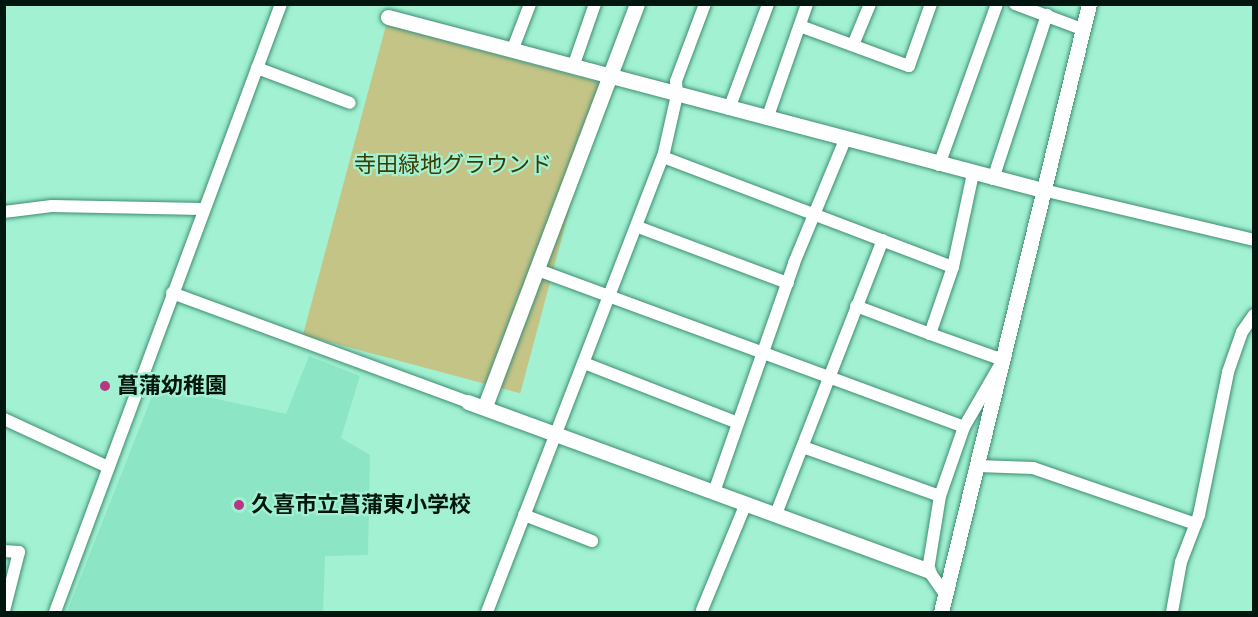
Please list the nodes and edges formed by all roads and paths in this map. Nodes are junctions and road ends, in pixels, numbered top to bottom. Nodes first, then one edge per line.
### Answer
1 (281, 4) edge
2 (530, 4) edge
3 (595, 4) edge
4 (637, 4) edge
5 (705, 4) edge
6 (768, 4) edge
7 (807, 4) edge
8 (870, 4) edge
9 (931, 4) edge
10 (998, 4) edge
11 (1089, 4) edge
12 (1022, 6) edge
13 (1047, 15) junction
14 (388, 17) dead end
15 (800, 26) junction
16 (1082, 29) junction
17 (853, 45) junction
18 (513, 51) junction
19 (573, 67) junction
20 (257, 68) junction
21 (610, 77) junction
22 (678, 95) junction
23 (350, 103) dead end
24 (729, 109) junction
25 (767, 119) junction
26 (844, 140) junction
27 (663, 157) junction
28 (939, 165) junction
29 (973, 174) junction
30 (993, 179) junction
31 (1043, 190) junction
32 (202, 209) junction
33 (4, 212) edge
34 (814, 213) junction
35 (638, 227) junction
36 (883, 240) junction
37 (1254, 240) edge
38 (952, 267) junction
39 (538, 270) junction
40 (788, 282) junction
41 (172, 292) junction
42 (611, 297) junction
43 (855, 306) junction
44 (1254, 315) edge
45 (930, 334) junction
46 (764, 353) junction
47 (1003, 360) junction
48 (584, 363) junction
49 (831, 378) junction
50 (468, 402) joint
51 (485, 405) junction
52 (4, 419) edge
53 (738, 423) junction
54 (964, 427) junction
55 (555, 433) junction
56 (803, 447) junction
57 (978, 466) junction
58 (108, 467) junction
59 (714, 492) junction
60 (940, 496) junction
61 (746, 503) junction
62 (776, 514) junction
63 (524, 515) junction
64 (1196, 524) junction
65 (592, 541) dead end
66 (4, 551) edge
67 (928, 570) junction
68 (945, 594) junction
69 (702, 610) dead end
70 (4, 611) edge
71 (55, 612) edge
72 (488, 612) edge
73 (941, 612) edge
74 (1172, 612) edge

1 - 20 street
2 - 18 street
3 - 19 street
4 - 21 street
5 - 22 street
6 - 24 street
7 - 15 street
8 - 17 street
9 - 17 street
10 - 28 street
11 - 16 street
12 - 13 street
13 - 16 street
13 - 30 street
14 - 18 street
15 - 17 street
15 - 25 street
16 - 31 street
18 - 19 street
19 - 21 street
20 - 23 street
20 - 32 street
21 - 22 street
21 - 39 street
22 - 24 street
22 - 27 street
24 - 25 street
25 - 26 street
26 - 28 street
26 - 34 street
27 - 34 street
27 - 35 street
28 - 29 street
29 - 30 street
29 - 38 street
30 - 31 street
31 - 37 street
31 - 47 street
32 - 33 street
32 - 41 street
34 - 36 street
34 - 40 street
35 - 40 street
35 - 42 street
36 - 38 street
36 - 43 street
38 - 45 street
39 - 42 street
39 - 51 street
40 - 46 street
41 - 50 street
41 - 58 street
42 - 46 street
42 - 48 street
43 - 45 street
43 - 49 street
44 - 64 street
45 - 47 street
46 - 49 street
46 - 53 street
47 - 54 street
47 - 57 street
48 - 53 street
48 - 55 street
49 - 54 street
49 - 56 street
50 - 51 street
51 - 55 street
52 - 58 street
53 - 59 street
54 - 60 street
55 - 59 street
55 - 63 street
56 - 60 street
56 - 62 street
57 - 64 street
57 - 68 street
58 - 71 street
59 - 61 street
60 - 67 street
61 - 62 street
61 - 69 street
62 - 67 street
63 - 65 street
63 - 72 street
64 - 74 street
66 - 70 street
67 - 68 street
68 - 73 street

